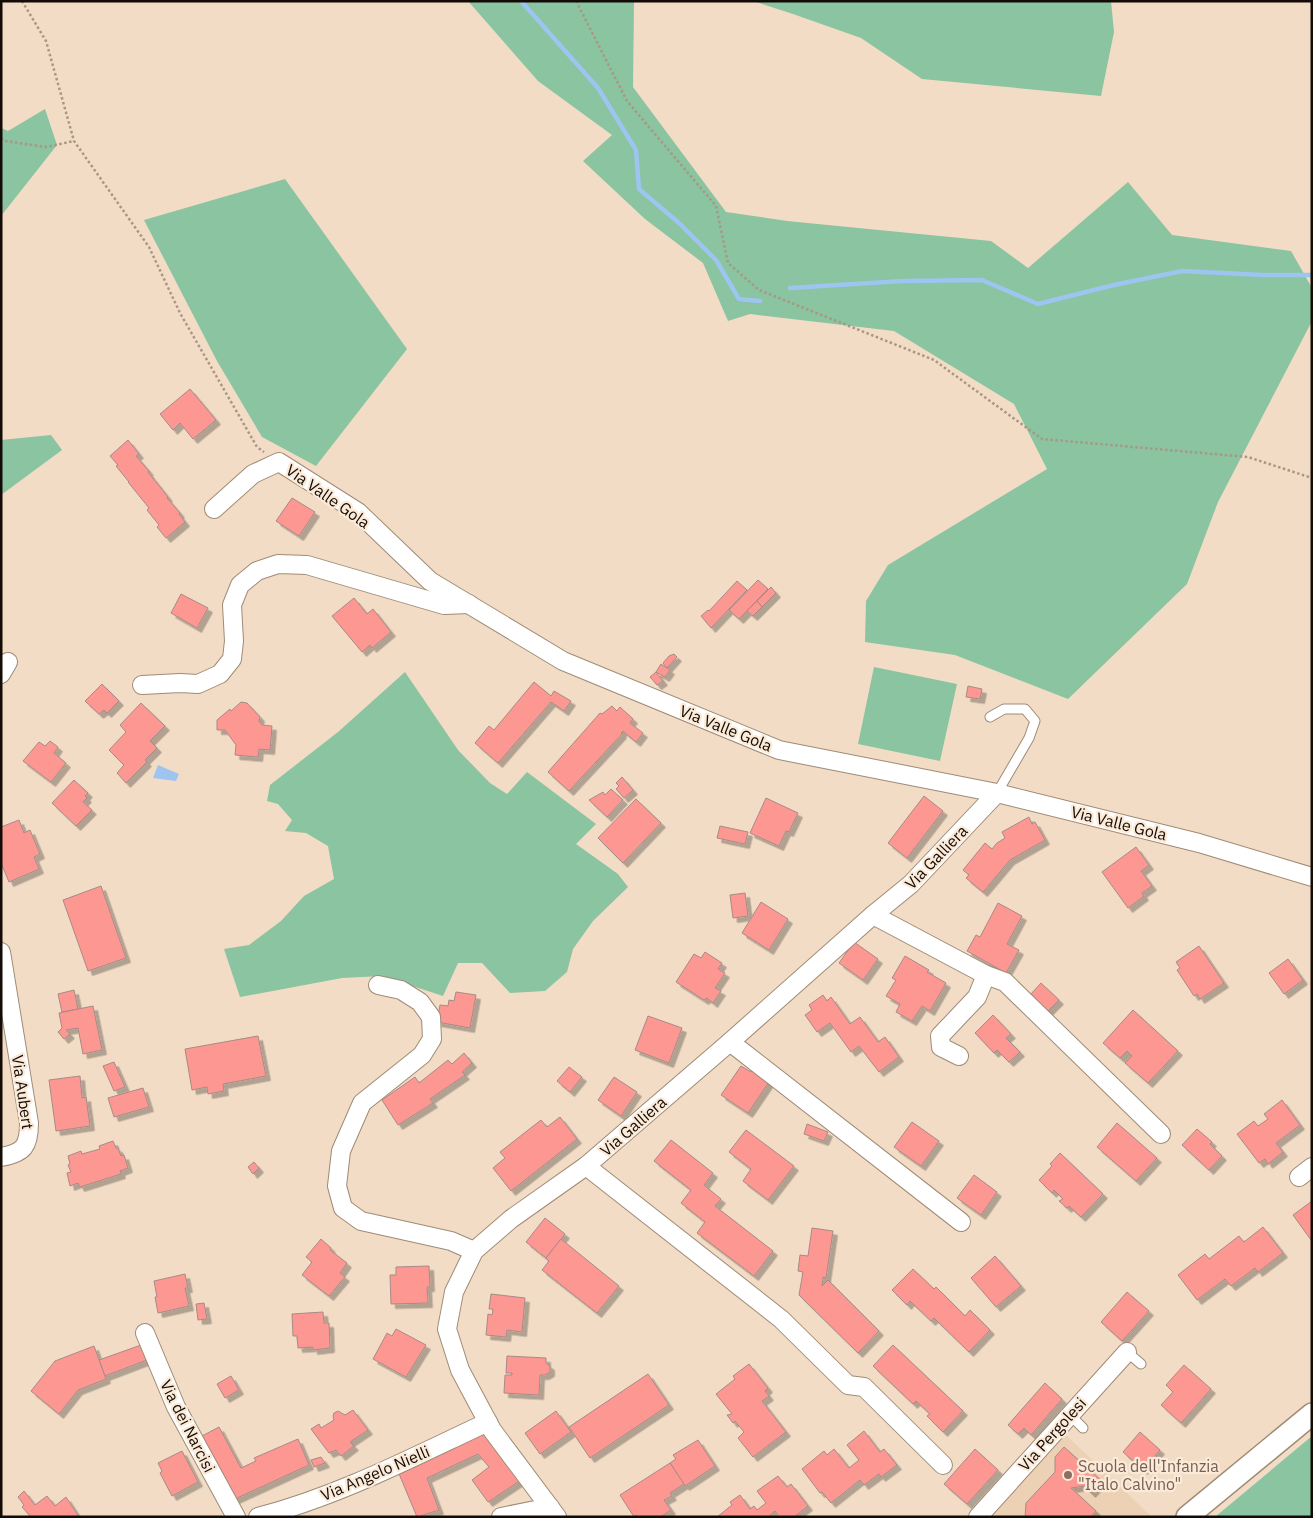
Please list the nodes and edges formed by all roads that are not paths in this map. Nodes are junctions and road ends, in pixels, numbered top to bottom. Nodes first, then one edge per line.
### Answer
1 (214, 509) dead end
2 (469, 604) junction
3 (142, 685) dead end
4 (990, 717) dead end
5 (998, 793) junction
6 (1312, 877) edge
7 (873, 915) junction
8 (1, 952) edge
9 (986, 975) junction
10 (378, 985) dead end
11 (730, 1042) junction
12 (959, 1056) dead end
13 (1161, 1134) dead end
14 (1, 1157) edge
15 (586, 1166) junction
16 (961, 1222) dead end
17 (474, 1251) junction
18 (145, 1333) dead end
19 (1127, 1352) joint
20 (1140, 1364) dead end
21 (1312, 1414) edge
22 (1070, 1416) junction
23 (488, 1422) junction
24 (1084, 1428) dead end
25 (943, 1464) dead end
26 (553, 1512) edge
27 (236, 1517) edge
28 (260, 1517) edge
29 (501, 1517) edge
30 (978, 1517) edge
31 (1187, 1517) edge

1 - 2 street, Via Valle Gola
2 - 3 street
2 - 5 street, Via Valle Gola
4 - 5 lane
5 - 6 street, Via Valle Gola
5 - 7 street, Via Galliera
7 - 9 street
7 - 11 street, Via Galliera
8 - 14 street, Via Aubert
9 - 12 street
9 - 13 street
10 - 17 street
11 - 15 street, Via Galliera
11 - 16 street
15 - 17 street, Via Galliera
15 - 25 street
17 - 23 street, Via Galliera
18 - 27 street, Via dei Narcisi
19 - 20 lane
19 - 22 street, Via Pergolesi
21 - 31 street
22 - 24 lane
22 - 30 street, Via Pergolesi
23 - 26 street, Via Galliera
23 - 28 street, Via Angelo Nielli
26 - 29 street, Via Galliera

